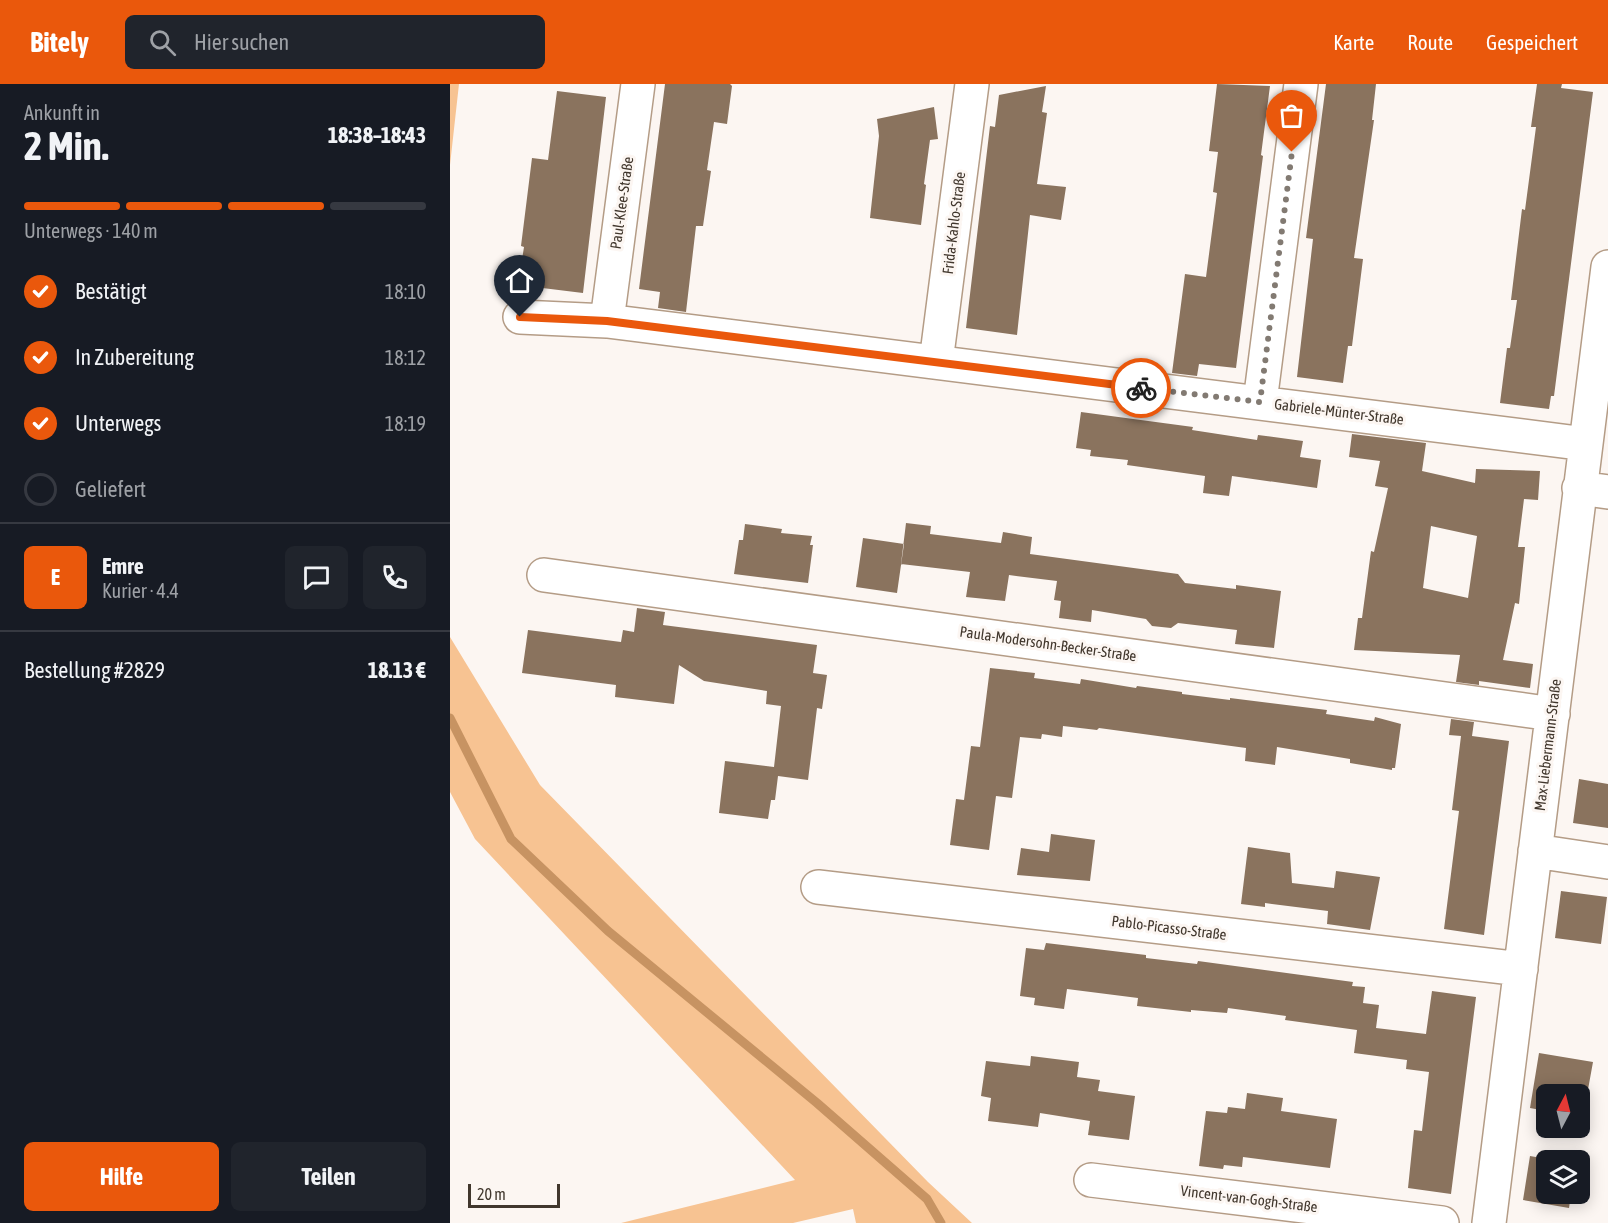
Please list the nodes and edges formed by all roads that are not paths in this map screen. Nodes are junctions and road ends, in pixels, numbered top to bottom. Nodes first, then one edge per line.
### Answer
1 (638, 84) edge
2 (972, 84) edge
3 (1301, 84) edge
4 (1608, 267) edge
5 (520, 317) dead end
6 (607, 321) junction
7 (936, 362) junction
8 (1260, 402) junction
9 (1586, 444) junction
10 (1594, 490) edge
11 (544, 575) dead end
12 (1552, 714) junction
13 (1535, 851) junction
14 (1608, 862) edge
15 (818, 888) dead end
16 (1521, 969) junction
17 (1091, 1180) dead end
18 (1442, 1223) edge
19 (1489, 1223) edge

1 - 6 street, Paul-Klee-Straße
2 - 7 street, Frida-Kahlo-Straße
3 - 8 street
4 - 9 street, Max-Liebermann-Straße
5 - 6 street, Gabriele-Münter-Straße
6 - 7 street, Gabriele-Münter-Straße
7 - 8 street, Gabriele-Münter-Straße
8 - 9 street, Gabriele-Münter-Straße
9 - 10 street, Max-Liebermann-Straße
10 - 12 street, Max-Liebermann-Straße
11 - 12 street, Paula-Modersohn-Becker-Straße
12 - 13 street, Max-Liebermann-Straße
13 - 14 street
13 - 16 street, Max-Liebermann-Straße
15 - 16 street, Pablo-Picasso-Straße
16 - 19 street, Max-Liebermann-Straße
17 - 18 street, Vincent-van-Gogh-Straße

